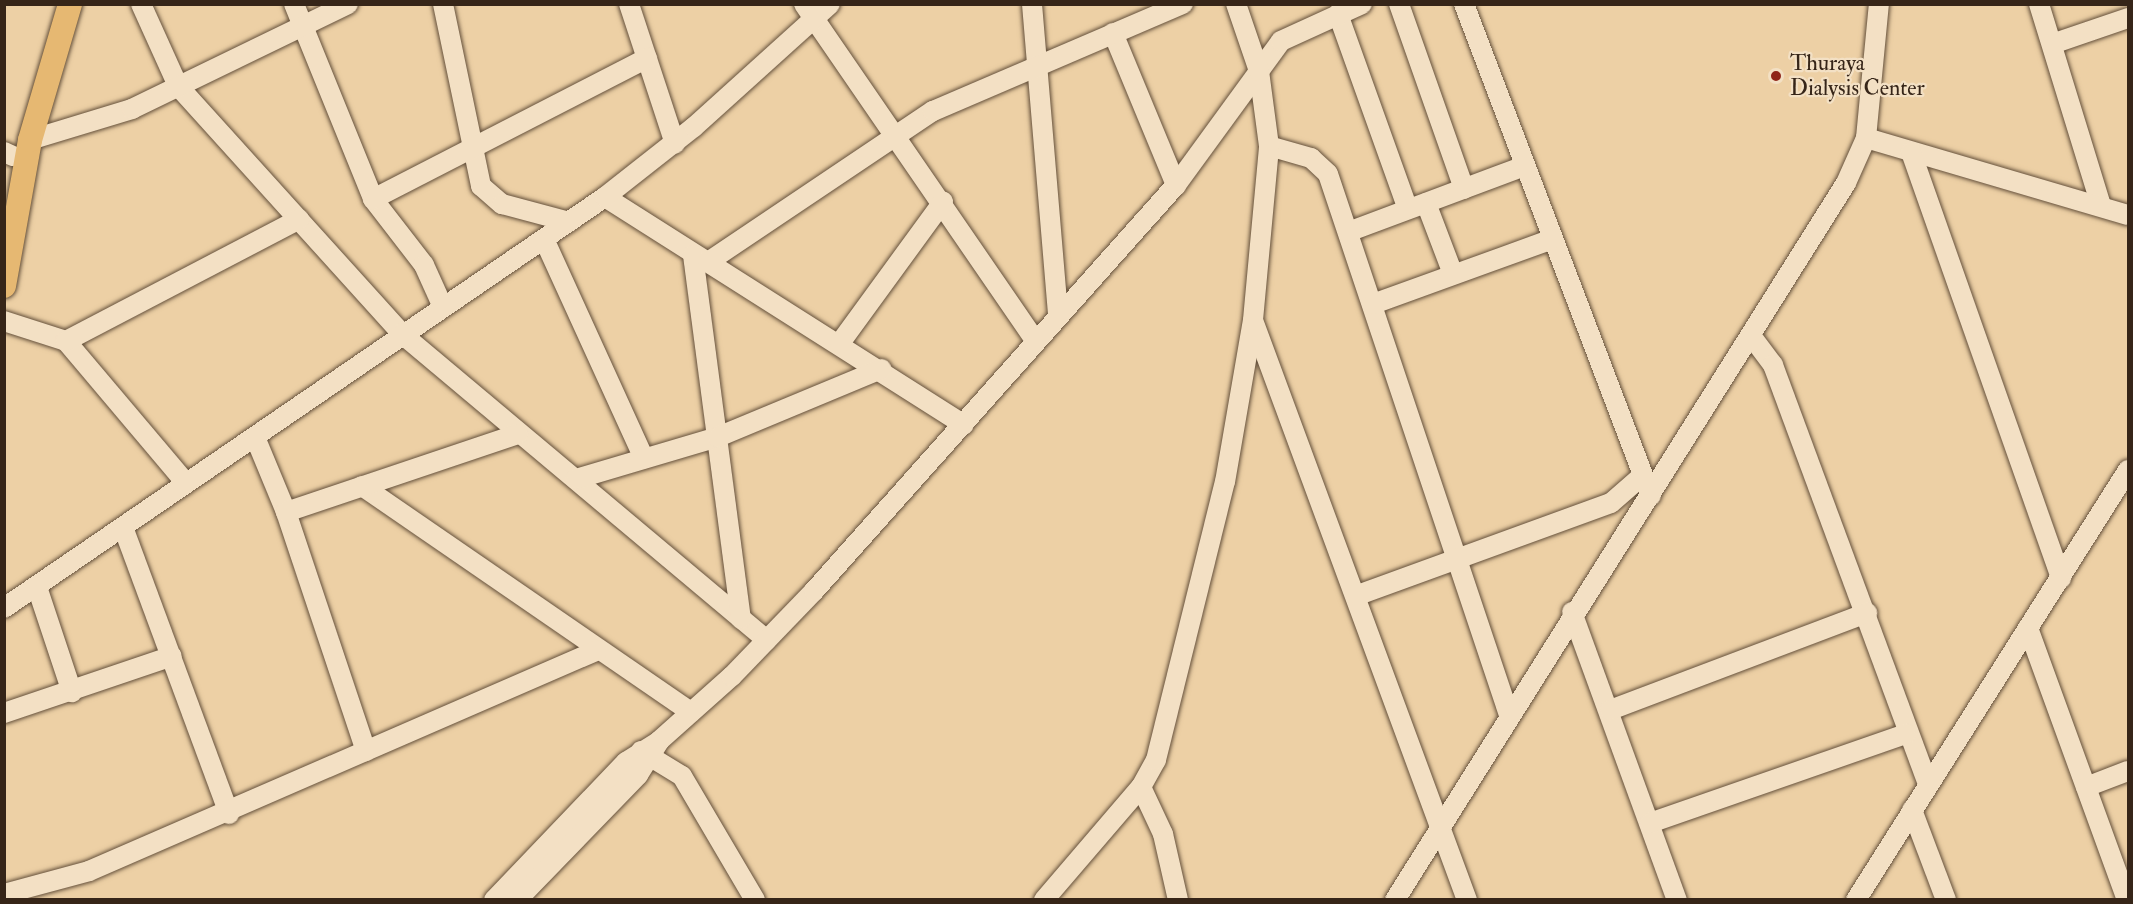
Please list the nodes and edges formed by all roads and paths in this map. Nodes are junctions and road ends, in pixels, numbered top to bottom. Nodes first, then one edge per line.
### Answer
1 (56, 4) edge
2 (70, 4) edge
3 (141, 4) edge
4 (294, 4) edge
5 (348, 4) edge
6 (443, 4) edge
7 (629, 4) edge
8 (830, 4) edge
9 (1032, 4) edge
10 (1183, 4) edge
11 (1236, 4) edge
12 (1362, 4) edge
13 (1400, 4) edge
14 (1464, 4) edge
15 (1878, 4) edge
16 (2039, 4) edge
17 (809, 12) edge
18 (1338, 14) junction
19 (2128, 18) edge
20 (303, 25) junction
21 (1113, 33) junction
22 (2052, 44) junction
23 (647, 58) junction
24 (1036, 63) junction
25 (1259, 71) junction
26 (178, 86) junction
27 (896, 135) junction
28 (1866, 138) junction
29 (675, 144) junction
30 (1269, 146) junction
31 (16, 150) edge
32 (476, 150) junction
33 (1911, 152) junction
34 (1522, 168) junction
35 (1176, 186) junction
36 (1464, 189) junction
37 (4, 196) edge
38 (606, 197) junction
39 (372, 199) junction
40 (943, 202) junction
41 (1417, 206) junction
42 (2101, 206) junction
43 (2128, 214) edge
44 (299, 219) junction
45 (569, 222) junction
46 (1348, 232) junction
47 (544, 239) junction
48 (1550, 240) junction
49 (701, 259) junction
50 (1453, 274) junction
51 (4, 286) edge
52 (1373, 304) junction
53 (443, 307) junction
54 (1058, 314) junction
55 (1253, 320) junction
56 (4, 321) edge
57 (402, 334) junction
58 (1752, 337) junction
59 (1036, 340) junction
60 (66, 341) junction
61 (840, 343) junction
62 (881, 369) junction
63 (964, 425) junction
64 (518, 434) junction
65 (255, 436) junction
66 (718, 437) junction
67 (644, 458) junction
68 (2128, 471) edge
69 (1642, 476) junction
70 (576, 479) junction
71 (186, 483) junction
72 (362, 486) junction
73 (1651, 496) junction
74 (286, 512) junction
75 (123, 527) junction
76 (1456, 560) junction
77 (2061, 578) junction
78 (37, 587) junction
79 (1358, 595) junction
80 (7, 610) edge
81 (1572, 612) junction
82 (1867, 613) junction
83 (741, 619) junction
84 (2028, 628) junction
85 (767, 640) junction
86 (598, 650) junction
87 (172, 656) junction
88 (72, 692) junction
89 (1610, 710) junction
90 (691, 712) junction
91 (4, 713) edge
92 (1509, 715) junction
93 (1906, 734) junction
94 (650, 749) junction
95 (366, 751) junction
96 (2128, 771) edge
97 (1928, 783) junction
98 (1141, 787) junction
99 (2086, 787) junction
100 (1912, 810) junction
101 (228, 814) junction
102 (1439, 822) junction
103 (1650, 823) junction
104 (4, 894) edge
105 (494, 900) edge
106 (517, 900) edge
107 (754, 900) edge
108 (1044, 900) edge
109 (1178, 900) edge
110 (1395, 900) edge
111 (1467, 900) edge
112 (1677, 900) edge
113 (1856, 900) edge
114 (1946, 900) edge
115 (2127, 900) edge

1 - 31 main road
2 - 31 main road
3 - 26 street
4 - 20 street
5 - 20 street
6 - 32 street
7 - 23 street
8 - 17 street
9 - 24 street
10 - 21 street
11 - 25 street
12 - 18 street
13 - 36 street
14 - 34 street
15 - 28 street
16 - 22 street
17 - 27 street
17 - 29 street
18 - 25 street
18 - 41 street
19 - 22 street
20 - 26 street
20 - 39 street
21 - 24 street
21 - 35 street
22 - 42 street
23 - 29 street
23 - 32 street
24 - 27 street
24 - 54 street
25 - 30 street
25 - 35 street
26 - 31 street
26 - 44 street
27 - 40 street
27 - 49 street
28 - 33 street
28 - 58 street
29 - 38 street
30 - 46 street
30 - 55 street
31 - 37 main road
31 - 51 main road
32 - 39 street
32 - 45 street
33 - 42 street
33 - 77 street
34 - 36 street
34 - 48 street
35 - 54 street
36 - 41 street
38 - 45 street
38 - 49 street
39 - 53 street
40 - 59 street
40 - 61 street
41 - 46 street
41 - 50 street
42 - 43 street
44 - 57 street
44 - 60 street
45 - 47 street
46 - 52 street
47 - 53 street
47 - 67 street
48 - 50 street
48 - 69 street
49 - 61 street
49 - 66 street
50 - 52 street
52 - 76 street
53 - 57 street
54 - 59 street
55 - 79 street
55 - 98 street
56 - 60 street
57 - 64 street
57 - 65 street
58 - 73 street
58 - 82 street
59 - 63 street
60 - 71 street
61 - 62 street
62 - 63 street
62 - 66 street
63 - 85 street
64 - 70 street
64 - 72 street
65 - 71 street
65 - 74 street
66 - 67 street
66 - 83 street
67 - 70 street
68 - 77 street
69 - 73 street
69 - 76 street
70 - 83 street
71 - 75 street
72 - 74 street
72 - 86 street
73 - 81 street
74 - 95 street
75 - 78 street
75 - 87 street
76 - 79 street
76 - 92 street
77 - 84 street
78 - 80 street
78 - 88 street
79 - 102 street
81 - 89 street
81 - 92 street
82 - 89 street
82 - 93 street
83 - 85 street
84 - 97 street
84 - 99 street
85 - 90 street
86 - 90 street
86 - 95 street
87 - 88 street
87 - 101 street
88 - 91 street
89 - 103 street
90 - 94 street
92 - 102 street
93 - 97 street
93 - 103 street
94 - 105 street
94 - 106 street
94 - 107 street
95 - 101 street
96 - 99 street
97 - 100 street
98 - 108 street
98 - 109 street
99 - 115 street
100 - 113 street
100 - 114 street
101 - 104 street
102 - 110 street
102 - 111 street
103 - 112 street

